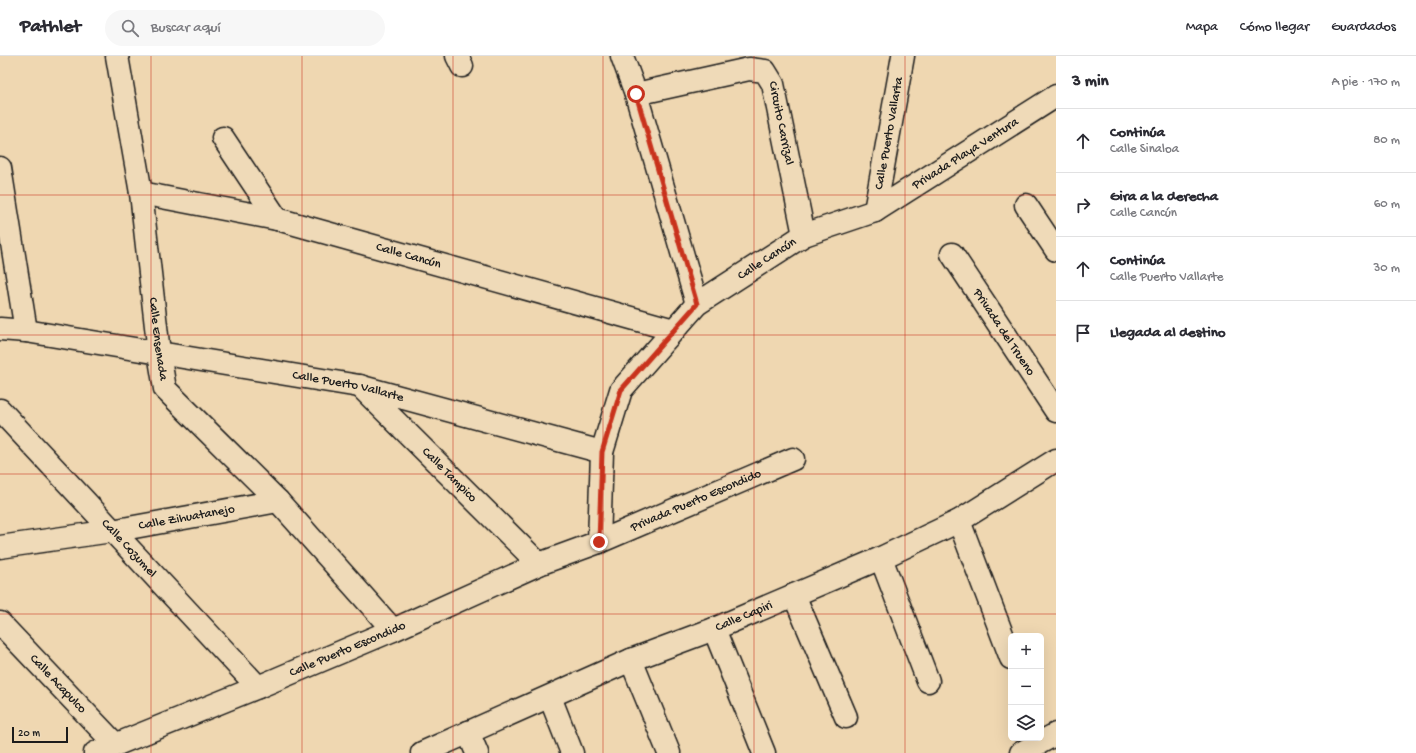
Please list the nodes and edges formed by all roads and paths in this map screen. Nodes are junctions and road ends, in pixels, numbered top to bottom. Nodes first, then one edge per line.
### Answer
1 (117, 56) edge
2 (622, 56) edge
3 (903, 56) edge
4 (636, 94) junction
5 (1056, 96) edge
6 (223, 138) dead end
7 (0, 168) edge
8 (141, 193) junction
9 (1026, 205) dead end
10 (875, 211) junction
11 (277, 219) junction
12 (804, 235) junction
13 (1056, 250) edge
14 (952, 254) dead end
15 (697, 304) junction
16 (0, 329) edge
17 (674, 330) junction
18 (26, 331) junction
19 (159, 353) junction
20 (359, 386) junction
21 (0, 410) edge
22 (1056, 411) edge
23 (602, 452) junction
24 (793, 459) dead end
25 (1056, 460) edge
26 (278, 501) junction
27 (959, 521) junction
28 (112, 531) junction
29 (599, 542) junction
30 (0, 548) edge
31 (881, 558) junction
32 (539, 564) junction
33 (794, 595) junction
34 (0, 623) edge
35 (714, 629) junction
36 (393, 630) junction
37 (1008, 650) edge
38 (631, 660) junction
39 (928, 681) dead end
40 (258, 687) junction
41 (550, 697) junction
42 (846, 717) dead end
43 (468, 732) junction
44 (1056, 734) edge
45 (116, 745) junction
46 (94, 753) edge
47 (422, 753) edge
48 (477, 753) edge
49 (572, 753) edge
50 (668, 753) edge
51 (764, 753) edge
52 (1021, 753) edge

1 - 8 street, Calle Ensenada
2 - 4 street
3 - 10 street, Calle Puerto Vallarta
4 - 12 street, Circuito Carrizal
4 - 15 street
5 - 10 street, Privada Playa Ventura
6 - 11 street
7 - 18 street
8 - 11 street, Calle Cancún
8 - 19 street, Calle Ensenada
9 - 13 street
10 - 12 street, Calle Cancún
11 - 17 street, Calle Cancún
12 - 15 street, Calle Cancún
14 - 22 street, Privada del Trueno
15 - 17 street, Calle Cancún
16 - 18 street, Calle Puerto Vallarte
17 - 23 street, Calle Cancún
18 - 19 street, Calle Puerto Vallarte
19 - 20 street, Calle Puerto Vallarte
19 - 26 street, Calle Ensenada
20 - 23 street, Calle Puerto Vallarte
20 - 32 street, Calle Tampico
21 - 28 street, Calle Cozumel
23 - 29 street
24 - 29 street, Privada Puerto Escondido
25 - 27 street, Calle Capiri
26 - 28 street, Calle Zihuatanejo
26 - 36 street, Calle Ensenada
27 - 31 street, Calle Capiri
27 - 37 street
28 - 30 street, Calle Zihuatanejo
28 - 40 street, Calle Cozumel
29 - 32 street, Calle Puerto Escondido
31 - 33 street, Calle Capiri
31 - 39 street
32 - 36 street, Calle Puerto Escondido
33 - 35 street, Calle Capiri
33 - 42 street
34 - 45 street, Calle Acapulco
35 - 38 street, Calle Capiri
35 - 51 street
36 - 40 street, Calle Puerto Escondido
38 - 41 street, Calle Capiri
38 - 50 street
40 - 45 street, Calle Puerto Escondido
41 - 43 street, Calle Capiri
41 - 49 street
43 - 47 street, Calle Capiri
43 - 48 street
44 - 52 street
45 - 46 street, Calle Puerto Escondido

